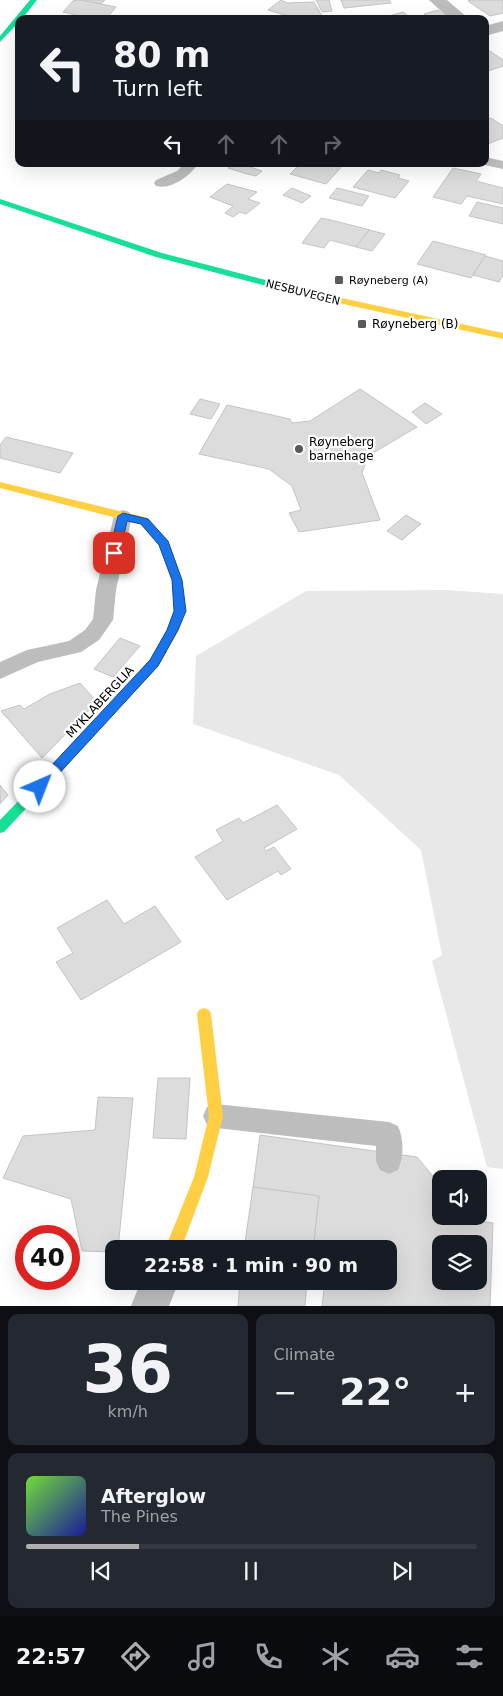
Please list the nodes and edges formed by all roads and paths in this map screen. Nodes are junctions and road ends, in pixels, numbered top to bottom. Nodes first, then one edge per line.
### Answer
1 (34, 0) edge
2 (437, 0) edge
3 (21, 15) edge
4 (456, 15) edge
5 (15, 22) edge
6 (503, 26) edge
7 (489, 30) edge
8 (0, 40) edge
9 (489, 162) edge
10 (503, 165) edge
11 (188, 167) edge
12 (161, 183) dead end
13 (0, 201) edge
14 (6, 215) dead end
15 (105, 238) junction
16 (503, 336) edge
17 (0, 485) edge
18 (123, 516) junction
19 (0, 671) edge
20 (0, 828) edge
21 (204, 1014) dead end
22 (216, 1116) junction
23 (389, 1161) dead end
24 (176, 1240) edge
25 (156, 1290) edge
26 (150, 1306) edge

1 - 3 street
2 - 4 street
5 - 8 street
6 - 7 street
9 - 10 lane
11 - 12 lane
13 - 15 street, NESBUVEGEN
14 - 15 street, NESBUVEGEN
15 - 16 street, NESBUVEGEN
17 - 18 street, MYKLABERGLIA
18 - 19 lane
18 - 20 street, MYKLABERGLIA
21 - 22 street
22 - 23 lane
22 - 24 street
25 - 26 street

